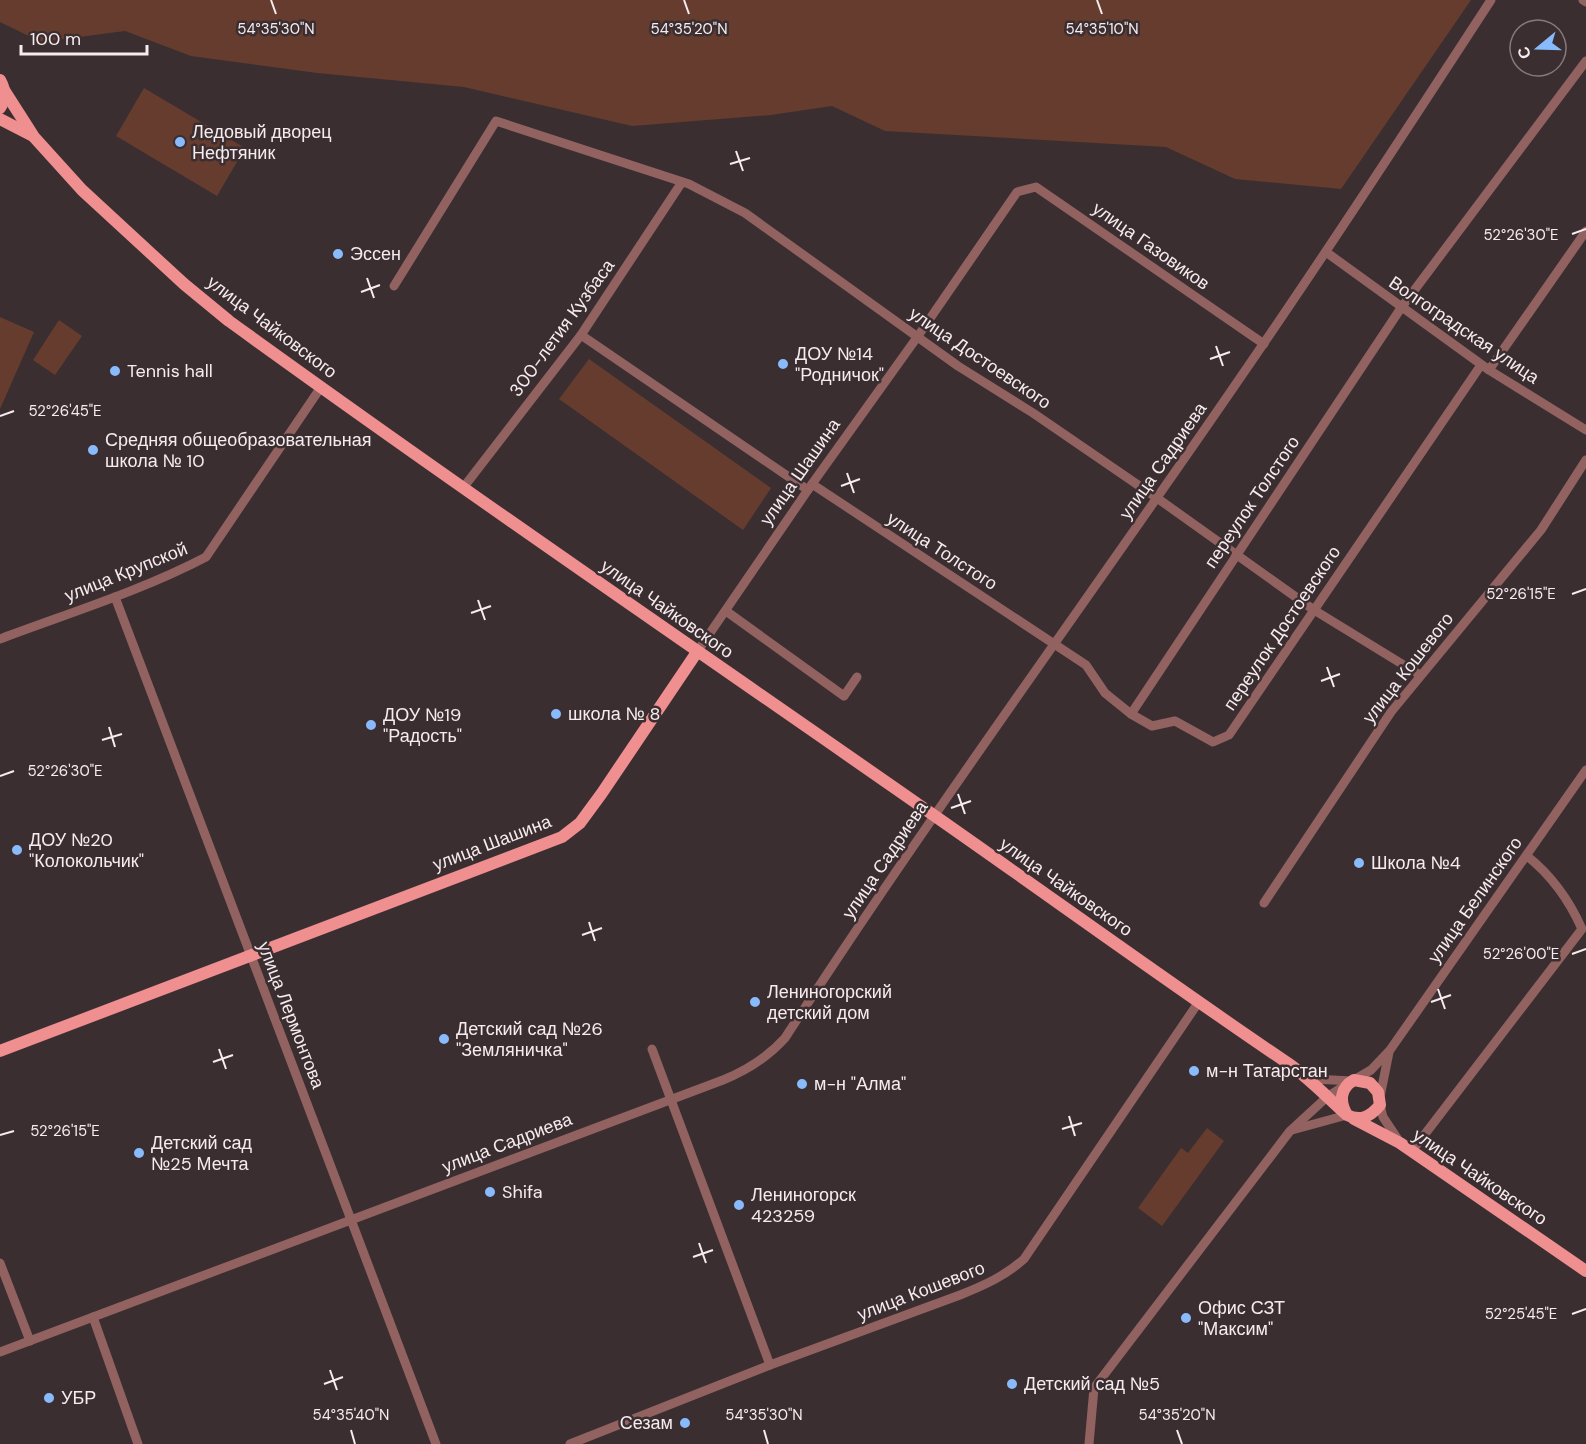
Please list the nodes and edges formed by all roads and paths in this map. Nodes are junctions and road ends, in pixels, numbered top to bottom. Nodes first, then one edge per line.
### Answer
1 (1491, 0) edge
2 (1586, 61) edge
3 (2, 85) edge
4 (0, 108) edge
5 (0, 119) edge
6 (34, 137) junction
7 (682, 182) junction
8 (1017, 192) joint
9 (1586, 231) edge
10 (1326, 252) junction
11 (394, 286) dead end
12 (1401, 308) junction
13 (581, 335) junction
14 (918, 336) junction
15 (1264, 344) junction
16 (1485, 367) junction
17 (321, 387) junction
18 (1586, 430) edge
19 (1586, 460) edge
20 (810, 487) junction
21 (463, 488) junction
22 (1157, 498) junction
23 (1236, 555) junction
24 (115, 597) junction
25 (1314, 610) junction
26 (726, 611) junction
27 (0, 639) edge
28 (1055, 645) junction
29 (697, 652) junction
30 (1420, 675) junction
31 (857, 677) dead end
32 (1131, 714) junction
33 (1586, 770) edge
34 (934, 816) junction
35 (1527, 856) junction
36 (1264, 903) dead end
37 (250, 955) junction
38 (1198, 1003) junction
39 (652, 1049) dead end
40 (1390, 1050) junction
41 (0, 1051) edge
42 (1304, 1075) junction
43 (1353, 1081) junction
44 (1327, 1096) junction
45 (672, 1098) junction
46 (1379, 1101) junction
47 (1349, 1116) junction
48 (1290, 1131) junction
49 (1400, 1143) junction
50 (1412, 1151) junction
51 (351, 1220) junction
52 (0, 1263) edge
53 (1586, 1271) edge
54 (93, 1317) junction
55 (30, 1341) junction
56 (0, 1352) edge
57 (770, 1365) junction
58 (138, 1444) edge
59 (436, 1444) edge
60 (570, 1444) edge
61 (1089, 1444) edge

1 - 10 street, улица Садриева
2 - 12 street, переулок Толстого
3 - 4 main road
3 - 6 main road, улица Чайковского
5 - 6 main road
6 - 17 main road, улица Чайковского
7 - 11 street, улица Достоевского
7 - 13 street, 300-летия Кузбаса
7 - 14 street, улица Достоевского
8 - 14 street, улица Шашина
8 - 15 street, улица Газовиков
9 - 16 street, переулок Достоевского
10 - 12 street, Волгоградская улица
10 - 15 street, улица Садриева
12 - 16 street, Волгоградская улица
12 - 23 street, переулок Толстого
13 - 20 street, улица Толстого
13 - 21 street, 300-летия Кузбаса
14 - 20 street, улица Шашина
14 - 22 street, улица Достоевского
15 - 22 street, улица Садриева
16 - 18 street, Волгоградская улица
16 - 25 street, переулок Достоевского
17 - 21 main road, улица Чайковского
17 - 24 street, улица Крупской
19 - 30 street, улица Кошевого
20 - 26 street, улица Шашина
20 - 28 street, улица Толстого
21 - 29 main road, улица Чайковского
22 - 23 street, улица Достоевского
22 - 28 street, улица Садриева
23 - 25 street, улица Достоевского
23 - 32 street, переулок Толстого
24 - 27 street, улица Крупской
24 - 37 street, улица Лермонтова
25 - 30 street, улица Достоевского
25 - 32 street, переулок Достоевского
26 - 29 street, улица Шашина
26 - 31 street
28 - 32 street, переулок Достоевского
28 - 34 street, улица Садриева
29 - 34 main road, улица Чайковского
29 - 37 main road, улица Шашина
30 - 36 street, улица Кошевого
33 - 35 street, улица Белинского
34 - 38 main road, улица Чайковского
34 - 45 street, улица Садриева
35 - 40 street, улица Белинского
35 - 50 street
37 - 41 main road, улица Шашина
37 - 51 street, улица Лермонтова
38 - 42 main road, улица Чайковского
38 - 57 street, улица Кошевого
39 - 45 street
40 - 43 street
40 - 46 street
42 - 43 street
42 - 44 main road, улица Чайковского
43 - 44 street
43 - 46 main road
43 - 47 main road
44 - 47 main road, улица Чайковского
44 - 48 street
45 - 51 street, улица Садриева
45 - 57 street
46 - 47 main road
46 - 49 street
47 - 48 street
47 - 49 main road, улица Чайковского
48 - 61 street
49 - 50 main road, улица Чайковского
50 - 53 main road, улица Чайковского
51 - 54 street, улица Садриева
51 - 59 street, улица Лермонтова
52 - 55 street
54 - 55 street, улица Садриева
54 - 58 street
55 - 56 street, улица Садриева
57 - 60 street, улица Кошевого

